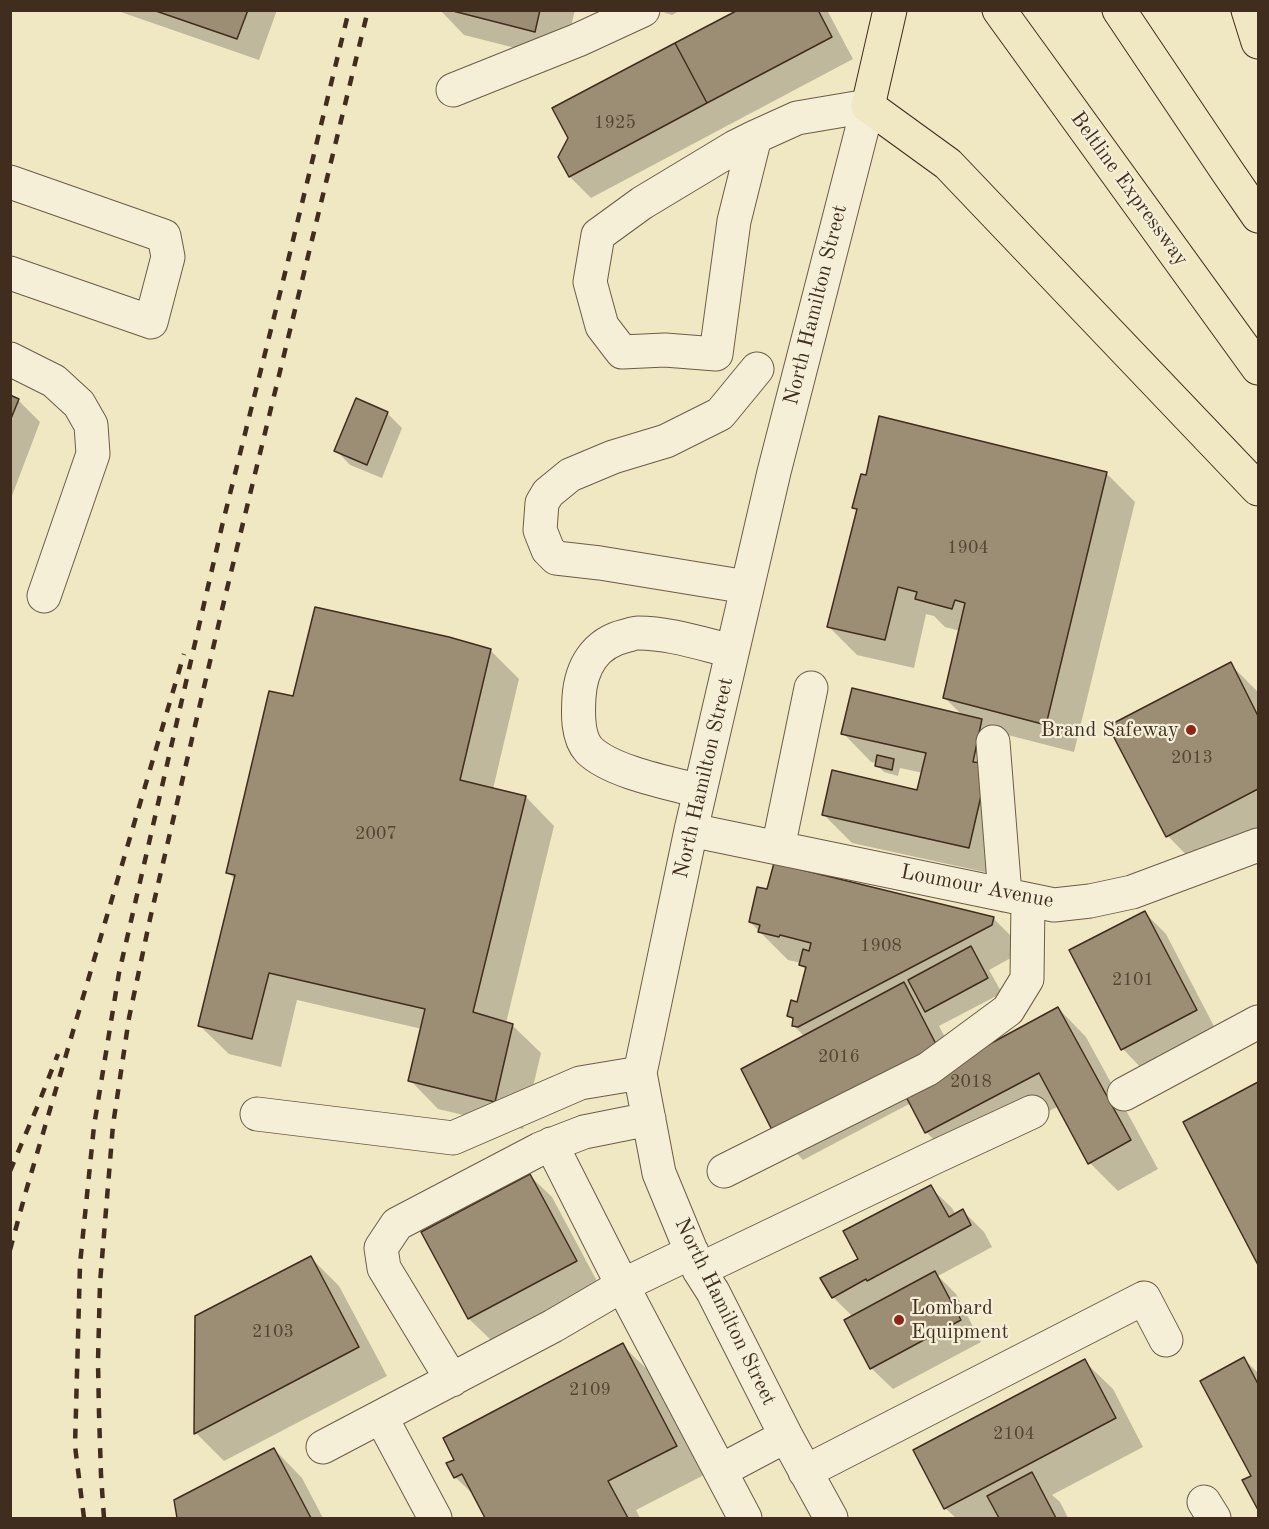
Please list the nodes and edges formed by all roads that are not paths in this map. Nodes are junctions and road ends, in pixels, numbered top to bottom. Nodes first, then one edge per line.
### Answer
1 (643, 10) edge
2 (890, 10) edge
3 (1119, 10) edge
4 (1248, 10) edge
5 (999, 11) edge
6 (1258, 42) edge
7 (453, 90) dead end
8 (868, 106) junction
9 (755, 137) junction
10 (10, 182) edge
11 (1258, 216) edge
12 (10, 273) edge
13 (716, 354) junction
14 (10, 359) edge
15 (1258, 368) edge
16 (757, 369) junction
17 (796, 384) junction
18 (1258, 489) edge
19 (747, 587) junction
20 (44, 596) dead end
21 (732, 651) junction
22 (811, 688) dead end
23 (993, 742) dead end
24 (700, 791) junction
25 (691, 830) junction
26 (1258, 845) edge
27 (778, 848) junction
28 (1017, 897) junction
29 (1258, 1022) edge
30 (639, 1073) junction
31 (1124, 1094) dead end
32 (1032, 1112) dead end
33 (256, 1114) dead end
34 (649, 1119) junction
35 (551, 1144) junction
36 (724, 1171) dead end
37 (696, 1261) junction
38 (623, 1285) junction
39 (1167, 1340) dead end
40 (452, 1380) junction
41 (381, 1417) junction
42 (786, 1436) junction
43 (323, 1447) dead end
44 (720, 1471) junction
45 (805, 1472) junction
46 (435, 1518) edge
47 (745, 1518) edge
48 (831, 1518) edge

1 - 7 street
2 - 8 main road, North Hamilton Street
3 - 11 main road
4 - 6 main road
5 - 15 main road, Beltline Expressway
8 - 9 street
8 - 17 street, North Hamilton Street
8 - 18 main road
9 - 13 street
9 - 13 street
10 - 12 street
13 - 16 street
14 - 20 street
16 - 17 street
16 - 19 street
17 - 19 street, North Hamilton Street
19 - 21 street, North Hamilton Street
21 - 24 street, North Hamilton Street
21 - 24 street
22 - 27 street
23 - 28 street
24 - 25 street, North Hamilton Street
25 - 27 street, Loumour Avenue
25 - 30 street, North Hamilton Street
26 - 28 street, Loumour Avenue
27 - 28 street, Loumour Avenue
28 - 36 street
29 - 31 street
30 - 33 street
30 - 34 street, North Hamilton Street
32 - 37 street
34 - 35 street
34 - 37 street, North Hamilton Street
35 - 38 street
35 - 40 street
37 - 38 street
37 - 42 street, North Hamilton Street
38 - 40 street
38 - 44 street
39 - 45 street
40 - 41 street
41 - 43 street
41 - 46 street
42 - 44 street
42 - 45 street, North Hamilton Street
44 - 47 street
45 - 48 street, North Hamilton Street

